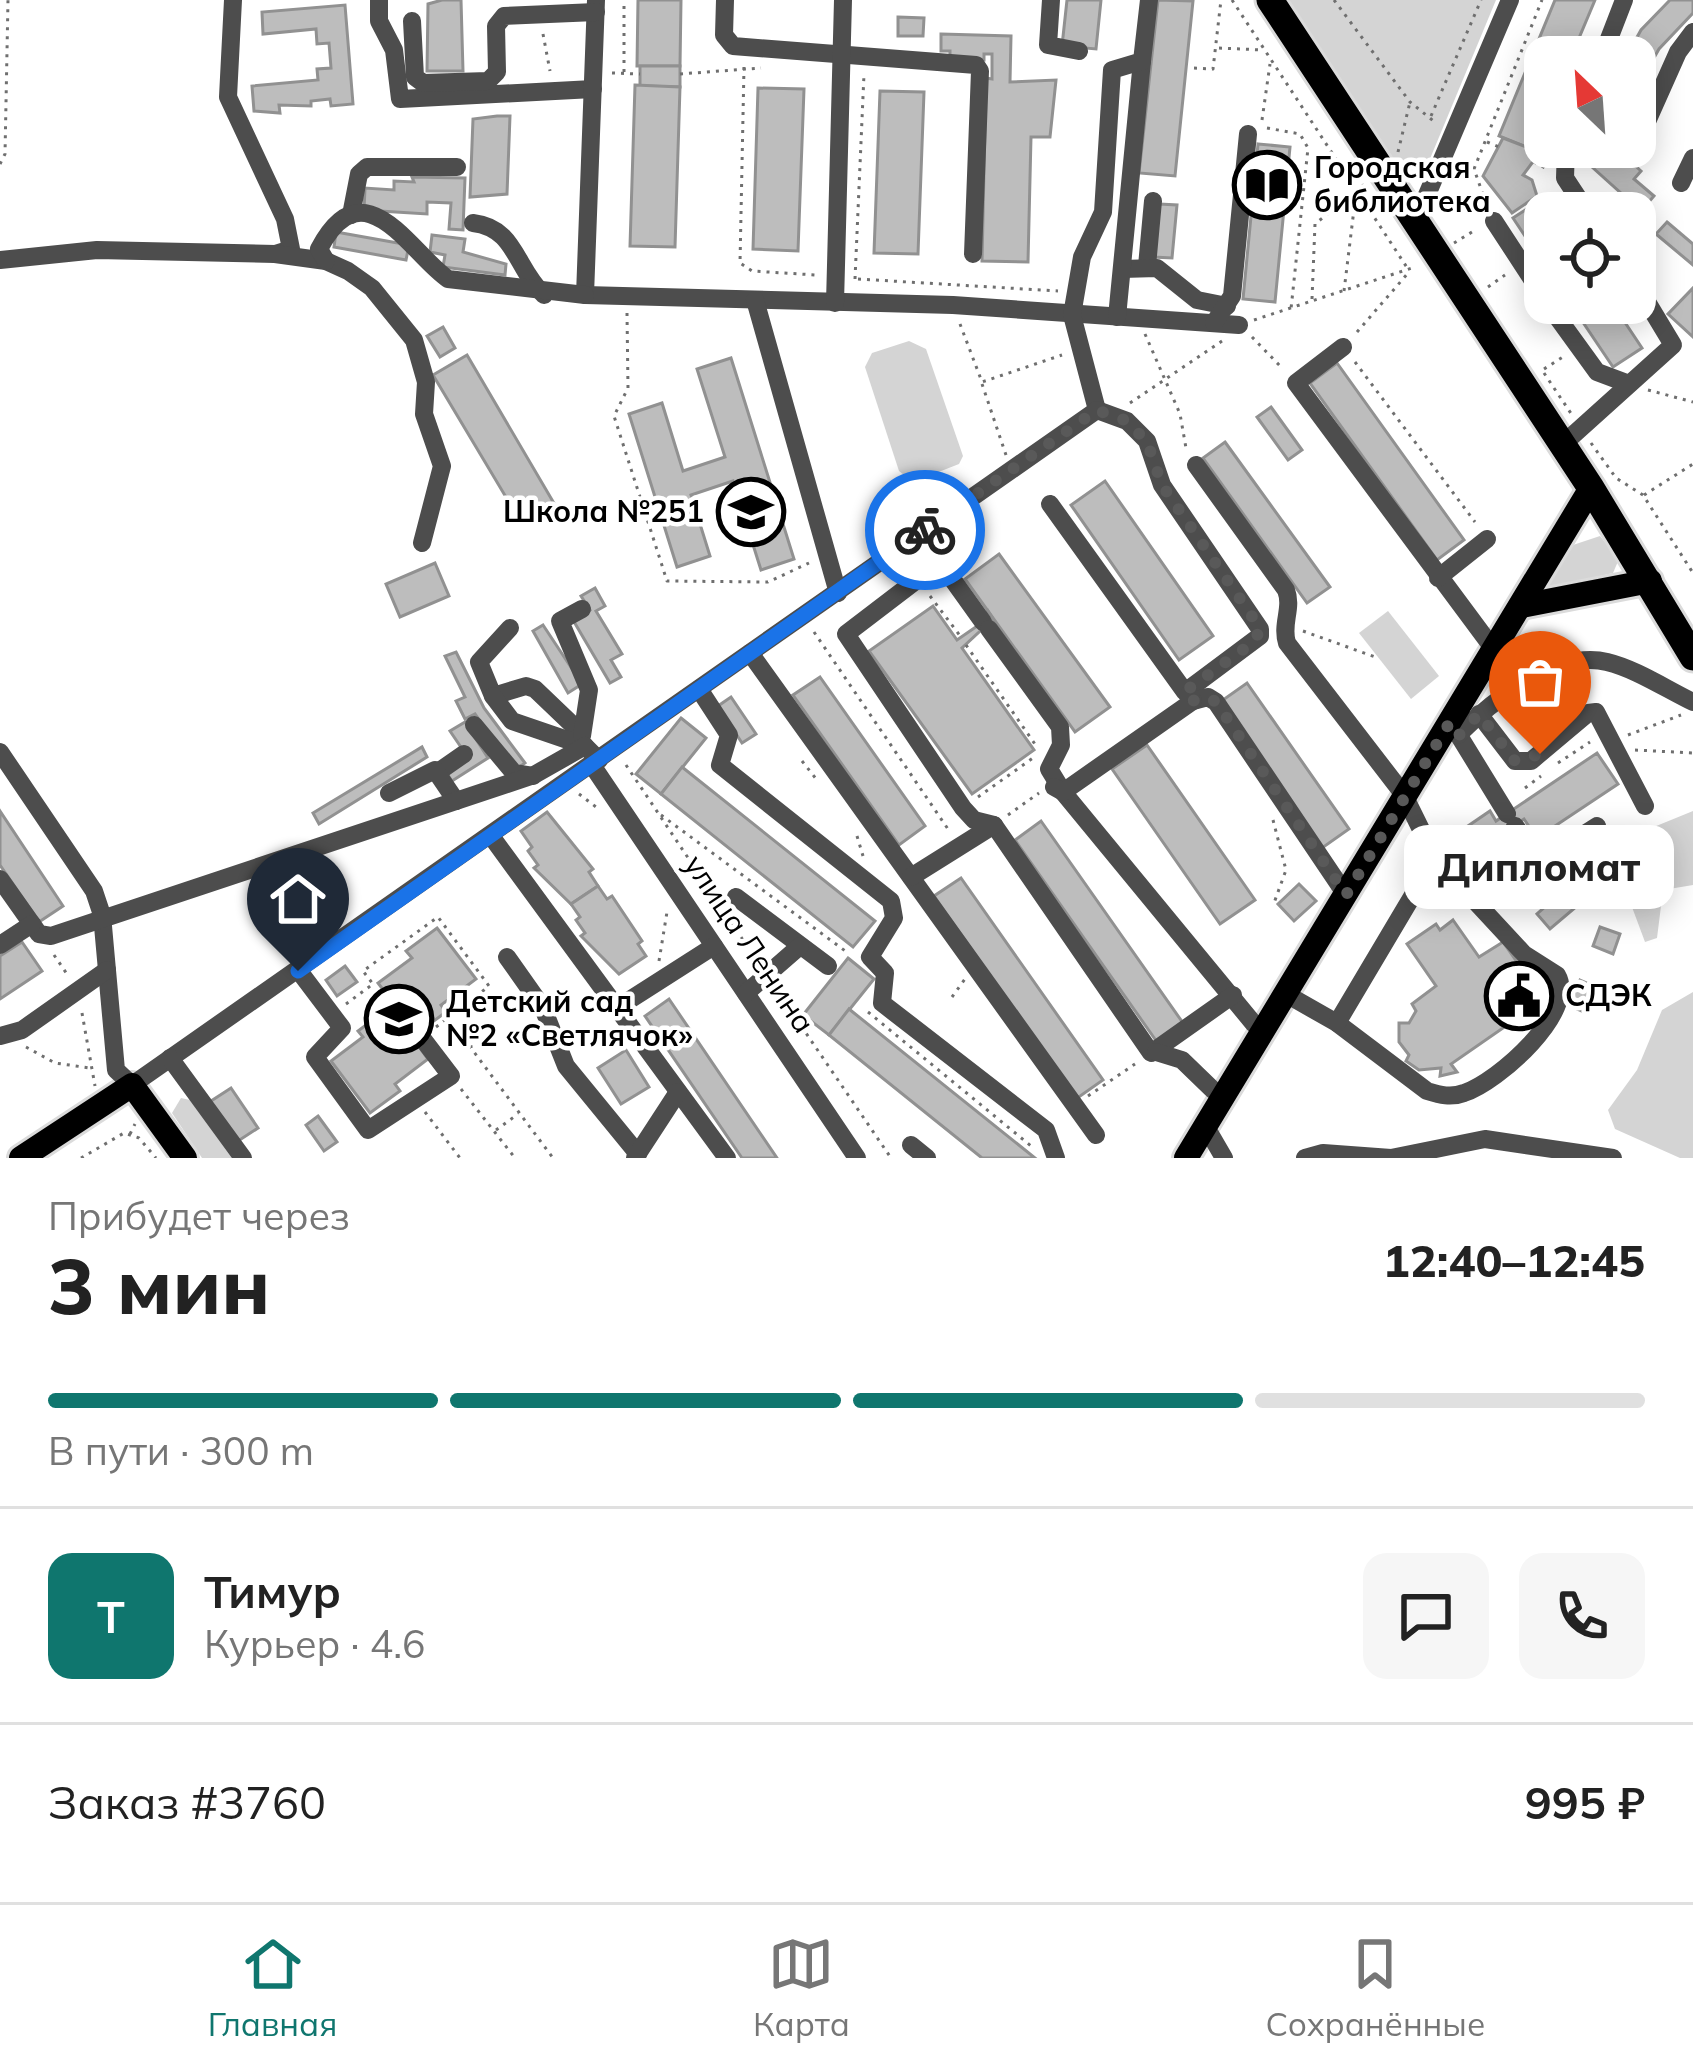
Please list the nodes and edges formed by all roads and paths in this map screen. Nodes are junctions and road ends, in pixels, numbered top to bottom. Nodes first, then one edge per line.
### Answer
1 (8, 0) edge
2 (233, 0) edge
3 (379, 0) edge
4 (624, 0) edge
5 (725, 0) edge
6 (843, 0) edge
7 (1051, 0) edge
8 (1149, 0) edge
9 (1221, 0) edge
10 (1232, 0) edge
11 (1270, 0) edge
12 (1334, 0) edge
13 (1474, 0) edge
14 (1510, 0) edge
15 (1542, 0) edge
16 (1624, 0) edge
17 (1480, 3) edge
18 (596, 6) edge
19 (543, 14) junction
20 (412, 21) dead end
21 (1693, 32) edge
22 (1610, 36) edge
23 (1216, 47) junction
24 (1079, 50) dead end
25 (1265, 50) junction
26 (842, 57) junction
27 (864, 57) junction
28 (1270, 59) junction
29 (1142, 61) junction
30 (744, 68) junction
31 (764, 68) dead end
32 (1195, 68) dead end
33 (624, 74) junction
34 (640, 74) dead end
35 (680, 74) dead end
36 (594, 81) junction
37 (1656, 101) edge
38 (1410, 102) dead end
39 (1430, 118) dead end
40 (1248, 134) dead end
41 (1486, 141) junction
42 (1499, 147) dead end
43 (1693, 158) edge
44 (0, 164) edge
45 (457, 166) dead end
46 (1682, 183) dead end
47 (1357, 188) junction
48 (1153, 201) dead end
49 (351, 215) junction
50 (1494, 221) joint
51 (1300, 222) junction
52 (473, 223) dead end
53 (1315, 224) junction
54 (1415, 224) junction
55 (1471, 232) dead end
56 (275, 254) junction
57 (974, 254) dead end
58 (1466, 257) dead end
59 (0, 260) edge
60 (326, 261) junction
61 (1147, 266) junction
62 (1524, 267) edge
63 (1122, 269) junction
64 (1409, 270) junction
65 (1476, 273) dead end
66 (846, 278) junction
67 (1501, 278) dead end
68 (1076, 292) junction
69 (1344, 292) junction
70 (544, 295) junction
71 (585, 296) junction
72 (625, 300) junction
73 (755, 300) junction
74 (1312, 301) junction
75 (835, 303) junction
76 (953, 304) junction
77 (1227, 306) junction
78 (1291, 309) junction
79 (1072, 315) junction
80 (1656, 317) edge
81 (1127, 318) junction
82 (1214, 323) junction
83 (1563, 324) edge
84 (1239, 325) junction
85 (1343, 347) junction
86 (1080, 349) junction
87 (1563, 356) dead end
88 (982, 382) junction
89 (1296, 383) junction
90 (1629, 384) junction
91 (1693, 393) edge
92 (1682, 397) junction
93 (1693, 402) edge
94 (1097, 410) junction
95 (1572, 437) junction
96 (1693, 464) edge
97 (1196, 466) joint
98 (1011, 468) junction
99 (1591, 488) junction
100 (1643, 495) junction
101 (1050, 504) dead end
102 (920, 534) junction
103 (1487, 539) joint
104 (422, 543) dead end
105 (826, 554) junction
106 (1693, 572) edge
107 (1438, 578) junction
108 (918, 579) joint
109 (1650, 580) junction
110 (840, 591) junction
111 (1521, 606) junction
112 (582, 609) dead end
113 (857, 622) junction
114 (1284, 625) junction
115 (809, 626) dead end
116 (510, 628) dead end
117 (961, 638) dead end
118 (966, 645) dead end
119 (1495, 651) junction
120 (750, 653) junction
121 (1693, 657) edge
122 (1378, 658) dead end
123 (699, 689) junction
124 (493, 696) junction
125 (1188, 696) junction
126 (1693, 702) edge
127 (1479, 714) junction
128 (474, 725) dead end
129 (1455, 729) junction
130 (1612, 739) junction
131 (589, 751) junction
132 (0, 752) edge
133 (1693, 753) edge
134 (464, 754) dead end
135 (621, 758) dead end
136 (802, 761) dead end
137 (438, 772) junction
138 (533, 776) junction
139 (1057, 789) junction
140 (826, 790) dead end
141 (574, 792) dead end
142 (389, 793) dead end
143 (1404, 795) junction
144 (456, 801) junction
145 (1645, 806) dead end
146 (963, 808) junction
147 (656, 812) junction
148 (608, 820) dead end
149 (849, 820) dead end
150 (1272, 821) dead end
151 (994, 825) junction
152 (1597, 826) dead end
153 (490, 836) junction
154 (959, 846) junction
155 (1435, 858) junction
156 (911, 877) junction
157 (0, 879) edge
158 (866, 881) junction
159 (1346, 895) junction
160 (736, 897) dead end
161 (667, 900) dead end
162 (6, 901) edge
163 (1274, 903) dead end
164 (102, 916) junction
165 (35, 929) junction
166 (0, 945) edge
167 (714, 946) junction
168 (800, 946) junction
169 (848, 953) dead end
170 (507, 957) dead end
171 (828, 966) dead end
172 (107, 970) junction
173 (298, 971) junction
174 (767, 976) junction
175 (646, 990) junction
176 (78, 991) junction
177 (746, 993) junction
178 (1286, 994) junction
179 (1233, 995) junction
180 (617, 1008) junction
181 (459, 1010) junction
182 (333, 1014) junction
183 (1337, 1023) junction
184 (1254, 1024) dead end
185 (2, 1035) edge
186 (422, 1038) joint
187 (1153, 1053) junction
188 (170, 1058) junction
189 (90, 1068) junction
190 (451, 1076) junction
191 (124, 1078) junction
192 (1213, 1090) dead end
193 (678, 1092) junction
194 (94, 1096) dead end
195 (416, 1101) junction
196 (1075, 1106) junction
197 (519, 1113) junction
198 (1205, 1126) junction
199 (495, 1131) junction
200 (1096, 1135) dead end
201 (911, 1145) dead end
202 (1511, 1152) edge
203 (636, 1156) edge
204 (21, 1158) edge
205 (81, 1158) edge
206 (156, 1158) edge
207 (185, 1158) edge
208 (243, 1158) edge
209 (460, 1158) edge
210 (515, 1158) edge
211 (554, 1158) edge
212 (727, 1158) edge
213 (857, 1158) edge
214 (891, 1158) edge
215 (927, 1158) edge
216 (1056, 1158) edge
217 (1186, 1158) edge
218 (1224, 1158) edge
219 (1305, 1158) edge
220 (1613, 1158) edge

1 - 44 path
2 - 56 street
3 - 36 street
4 - 33 path
5 - 26 street
6 - 26 street
7 - 24 street
8 - 29 street
9 - 23 path
10 - 25 path
11 - 54 highway
12 - 38 path
13 - 17 path
14 - 54 street
15 - 41 path
16 - 22 street
17 - 39 path
18 - 19 street
18 - 36 street
19 - 20 street
19 - 36 path
21 - 37 street
23 - 25 path
23 - 32 path
25 - 28 path
26 - 27 street
26 - 66 street
27 - 57 street
27 - 66 path
28 - 47 path
28 - 51 path
29 - 63 street
29 - 68 street
30 - 31 path
30 - 35 path
30 - 66 path
33 - 34 path
33 - 36 path
36 - 71 street
40 - 77 street
41 - 42 path
41 - 50 path
43 - 46 street
45 - 49 street
47 - 53 path
47 - 64 path
47 - 69 path
48 - 61 street
49 - 60 street
49 - 70 street
50 - 62 street
51 - 53 path
51 - 78 path
52 - 70 street
53 - 74 path
54 - 95 highway
55 - 58 path
56 - 59 street
56 - 60 street
60 - 104 street
61 - 63 street
61 - 77 street
63 - 81 street
64 - 69 path
64 - 85 path
65 - 67 path
66 - 68 path
66 - 75 street
68 - 79 street
69 - 74 path
70 - 71 street
71 - 72 street
72 - 73 street
72 - 105 path
73 - 75 street
73 - 105 street
74 - 78 path
75 - 76 street
76 - 79 street
76 - 88 path
77 - 82 street
78 - 84 path
79 - 81 street
79 - 86 street
80 - 90 street
81 - 82 street
81 - 97 path
82 - 84 street
83 - 90 street
84 - 89 path
85 - 89 street
85 - 103 path
86 - 88 path
86 - 94 street
87 - 95 path
88 - 98 path
89 - 107 street
90 - 92 path
90 - 95 street
91 - 92 path
92 - 93 path
94 - 98 street
94 - 125 street
95 - 99 highway
95 - 100 path
96 - 100 path
97 - 114 street
98 - 102 street
99 - 109 highway
99 - 111 main road
100 - 106 path
101 - 125 street
102 - 110 street
102 - 139 street
103 - 107 street
105 - 110 street
107 - 119 street
108 - 113 street
108 - 117 path
109 - 111 main road
109 - 121 highway
110 - 113 street
110 - 120 street
111 - 119 main road
112 - 131 street
113 - 146 street
114 - 122 path
114 - 143 street
115 - 154 path
116 - 124 street
118 - 146 path
119 - 129 main road
120 - 123 street
120 - 156 street
123 - 131 street
123 - 158 street
124 - 131 street
124 - 131 street, улица Ленина
125 - 139 street
125 - 159 street
126 - 127 street
127 - 129 street
127 - 130 street
128 - 138 street
129 - 143 main road
129 - 152 street
130 - 133 path
130 - 145 street
131 - 138 street
131 - 153 street
131 - 167 street, улица Ленина
132 - 164 street
134 - 137 street
135 - 147 path
136 - 140 path
137 - 142 street
137 - 144 street
138 - 144 street
139 - 151 path
139 - 179 street
141 - 148 path
143 - 155 street
143 - 159 main road
144 - 164 street
146 - 151 street
147 - 169 path
147 - 174 path
149 - 158 path
150 - 163 path
151 - 154 street
151 - 187 street
153 - 173 street
153 - 180 street
154 - 156 street
155 - 183 street
155 - 183 street
156 - 196 street
157 - 162 street
158 - 216 street
159 - 178 main road
160 - 168 street
161 - 175 path
162 - 165 street
164 - 165 street
164 - 172 street
165 - 166 street
165 - 176 path
167 - 175 street
167 - 177 street, улица Ленина
168 - 171 street
168 - 174 street
170 - 203 street
172 - 176 street
172 - 191 street
173 - 182 street
173 - 188 street
174 - 177 street
174 - 214 path
175 - 180 street
176 - 185 street
176 - 189 path
177 - 213 street, улица Ленина
178 - 183 street
178 - 198 main road
179 - 184 street
179 - 187 street
180 - 193 street
181 - 182 path
181 - 186 path
181 - 197 path
182 - 195 street
185 - 189 path
186 - 190 street
187 - 192 street
187 - 196 path
188 - 191 street
188 - 208 street
189 - 191 path
189 - 194 path
190 - 195 street
190 - 199 path
191 - 204 main road
191 - 207 main road
193 - 203 street
193 - 212 street
195 - 209 path
196 - 200 street
197 - 199 path
197 - 211 path
198 - 217 main road
198 - 218 street
199 - 210 path
201 - 215 street
202 - 219 street
202 - 220 street
205 - 206 path

